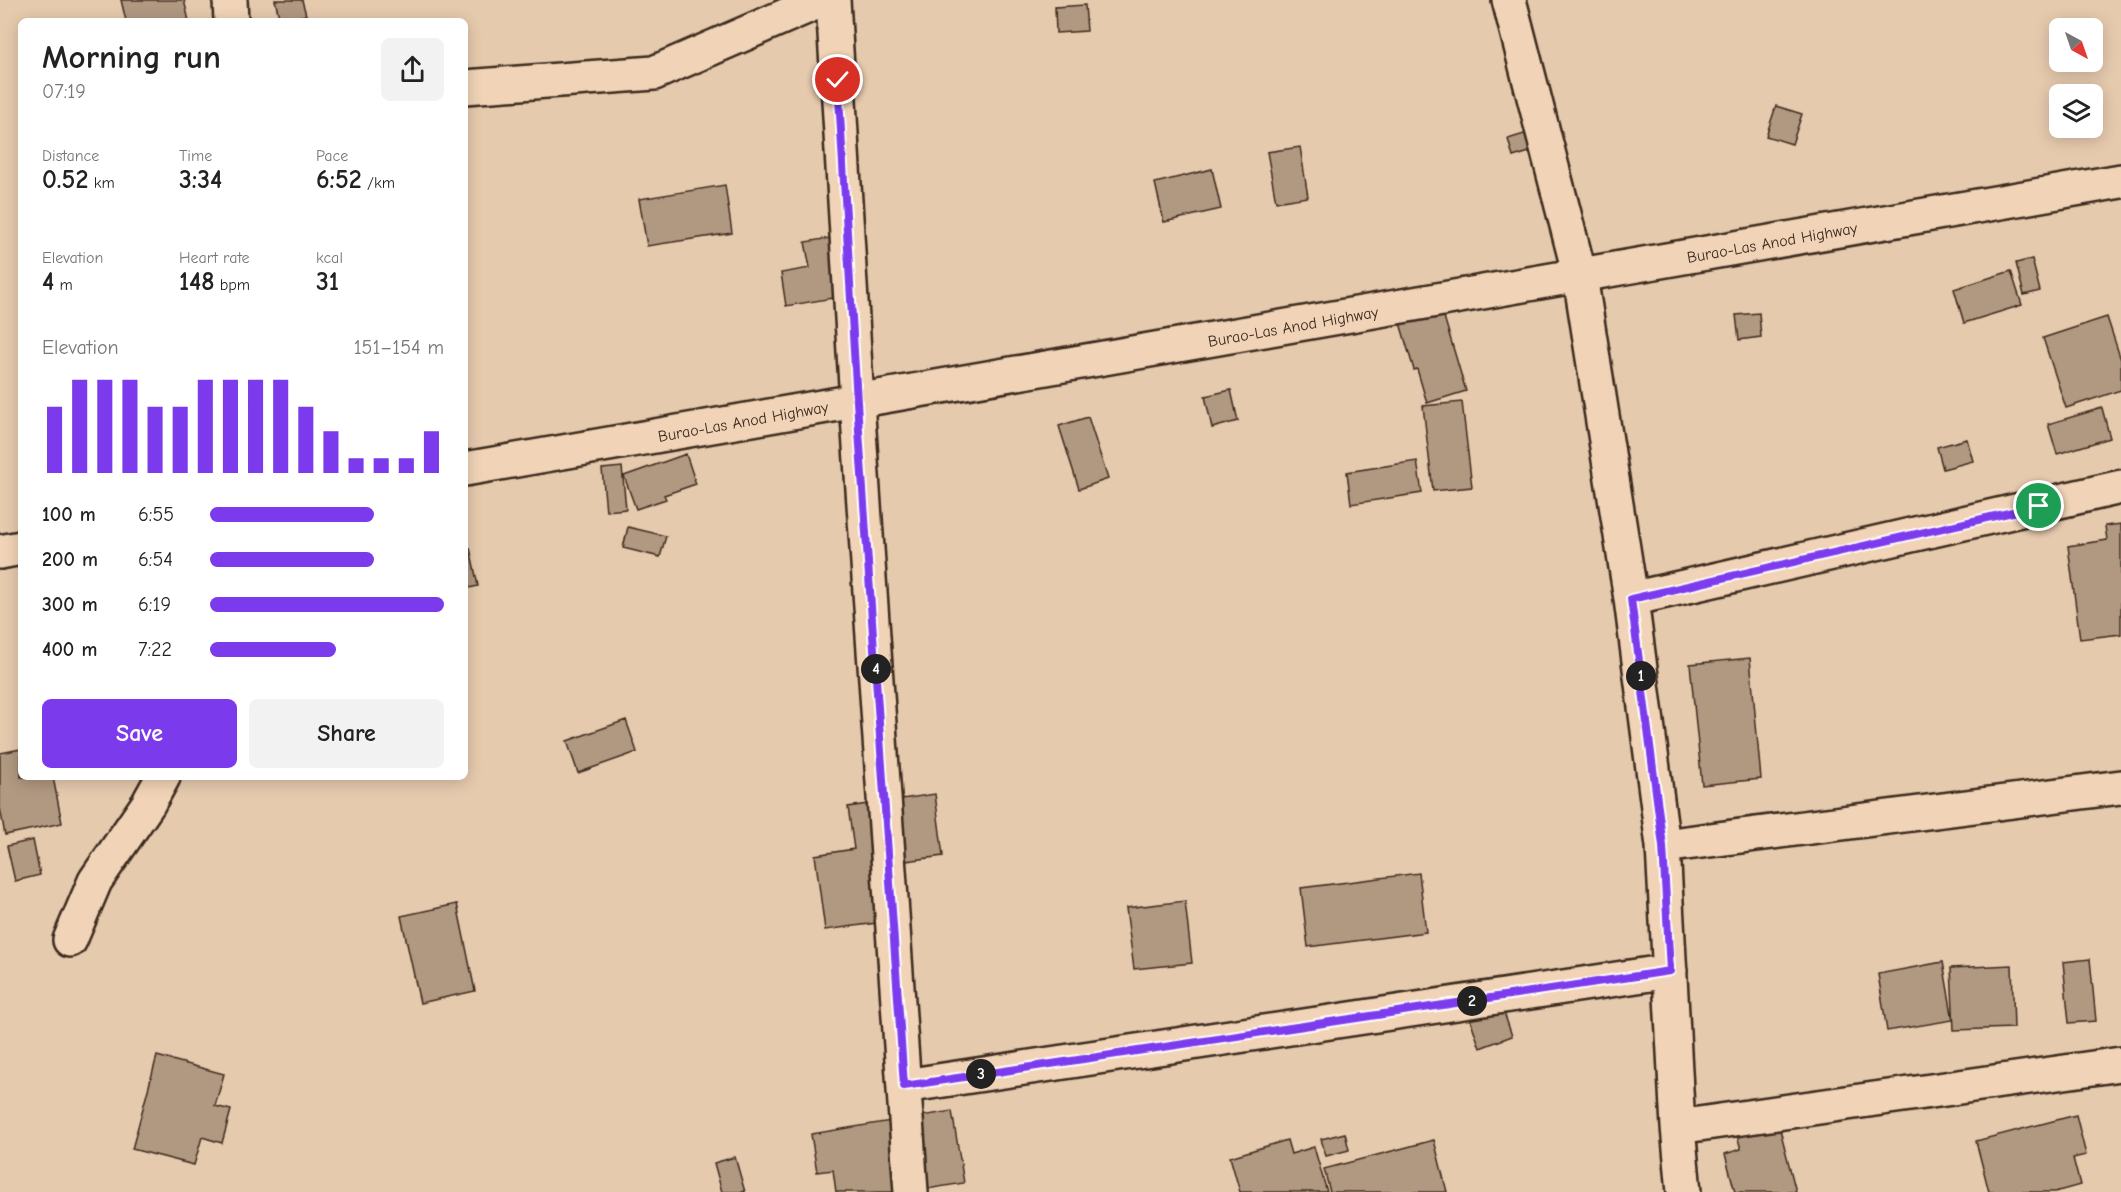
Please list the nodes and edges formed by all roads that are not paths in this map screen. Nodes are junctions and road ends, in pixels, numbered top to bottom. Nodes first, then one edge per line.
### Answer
1 (230, 0) edge
2 (822, 0) edge
3 (833, 0) edge
4 (1509, 0) edge
5 (231, 18) edge
6 (468, 87) edge
7 (2121, 181) edge
8 (1580, 276) junction
9 (857, 402) junction
10 (468, 467) edge
11 (2121, 487) edge
12 (18, 549) edge
13 (0, 552) edge
14 (1631, 599) junction
15 (161, 780) edge
16 (2121, 787) edge
17 (1663, 846) junction
18 (69, 940) dead end
19 (1670, 971) junction
20 (2121, 1064) edge
21 (904, 1086) junction
22 (1678, 1127) junction
23 (911, 1192) edge
24 (1684, 1192) edge

1 - 5 main road
2 - 6 main road
3 - 9 main road
4 - 8 main road
7 - 8 main road, Burao-Las Anod Highway
8 - 9 main road, Burao-Las Anod Highway
8 - 14 main road
9 - 10 main road, Burao-Las Anod Highway
9 - 21 main road
11 - 14 main road
12 - 13 main road
14 - 17 main road
15 - 18 main road
16 - 17 main road
17 - 19 main road
19 - 21 main road
19 - 22 main road
20 - 22 main road
21 - 23 main road
22 - 24 main road

